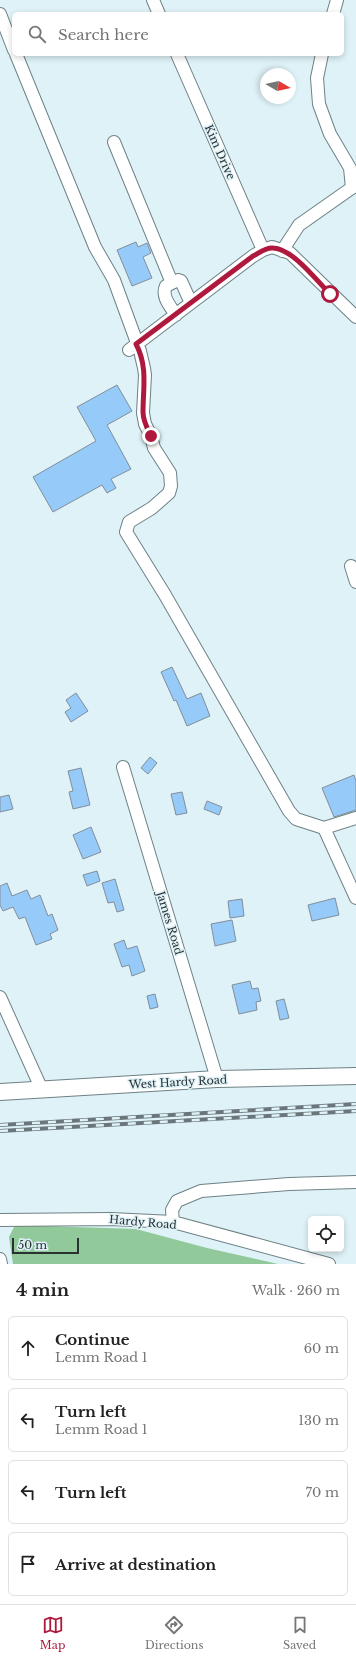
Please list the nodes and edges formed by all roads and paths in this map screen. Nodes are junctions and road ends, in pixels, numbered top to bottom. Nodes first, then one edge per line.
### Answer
1 (153, 0) edge
2 (337, 0) edge
3 (158, 12) edge
4 (334, 12) edge
5 (0, 14) edge
6 (12, 45) edge
7 (17, 56) edge
8 (178, 56) edge
9 (322, 56) edge
10 (114, 142) dead end
11 (354, 187) edge
12 (263, 250) junction
13 (282, 251) junction
14 (172, 283) junction
15 (191, 303) junction
16 (176, 315) junction
17 (356, 317) edge
18 (133, 347) junction
19 (351, 566) dead end
20 (356, 582) edge
21 (123, 767) dead end
22 (356, 818) edge
23 (324, 828) junction
24 (356, 898) edge
25 (0, 997) edge
26 (356, 1076) edge
27 (217, 1079) junction
28 (42, 1090) junction
29 (0, 1092) edge
30 (356, 1182) edge
31 (0, 1220) edge
32 (173, 1222) junction
33 (0, 1259) edge
34 (1, 1264) edge
35 (329, 1264) edge

1 - 3 street
2 - 4 street
5 - 6 street
7 - 18 street
8 - 12 street, Kim Drive
9 - 11 street
10 - 14 street
11 - 13 street
12 - 13 street
12 - 15 street
13 - 17 street
14 - 15 street
14 - 16 street
15 - 16 street
16 - 18 street
18 - 23 street
19 - 20 street
21 - 27 street, James Road
22 - 23 street
23 - 24 street
25 - 28 street
26 - 27 main road, West Hardy Road
27 - 28 main road, West Hardy Road
28 - 29 main road, West Hardy Road
30 - 32 street
31 - 32 street, Hardy Road
32 - 35 street, Hardy Road
33 - 34 street

